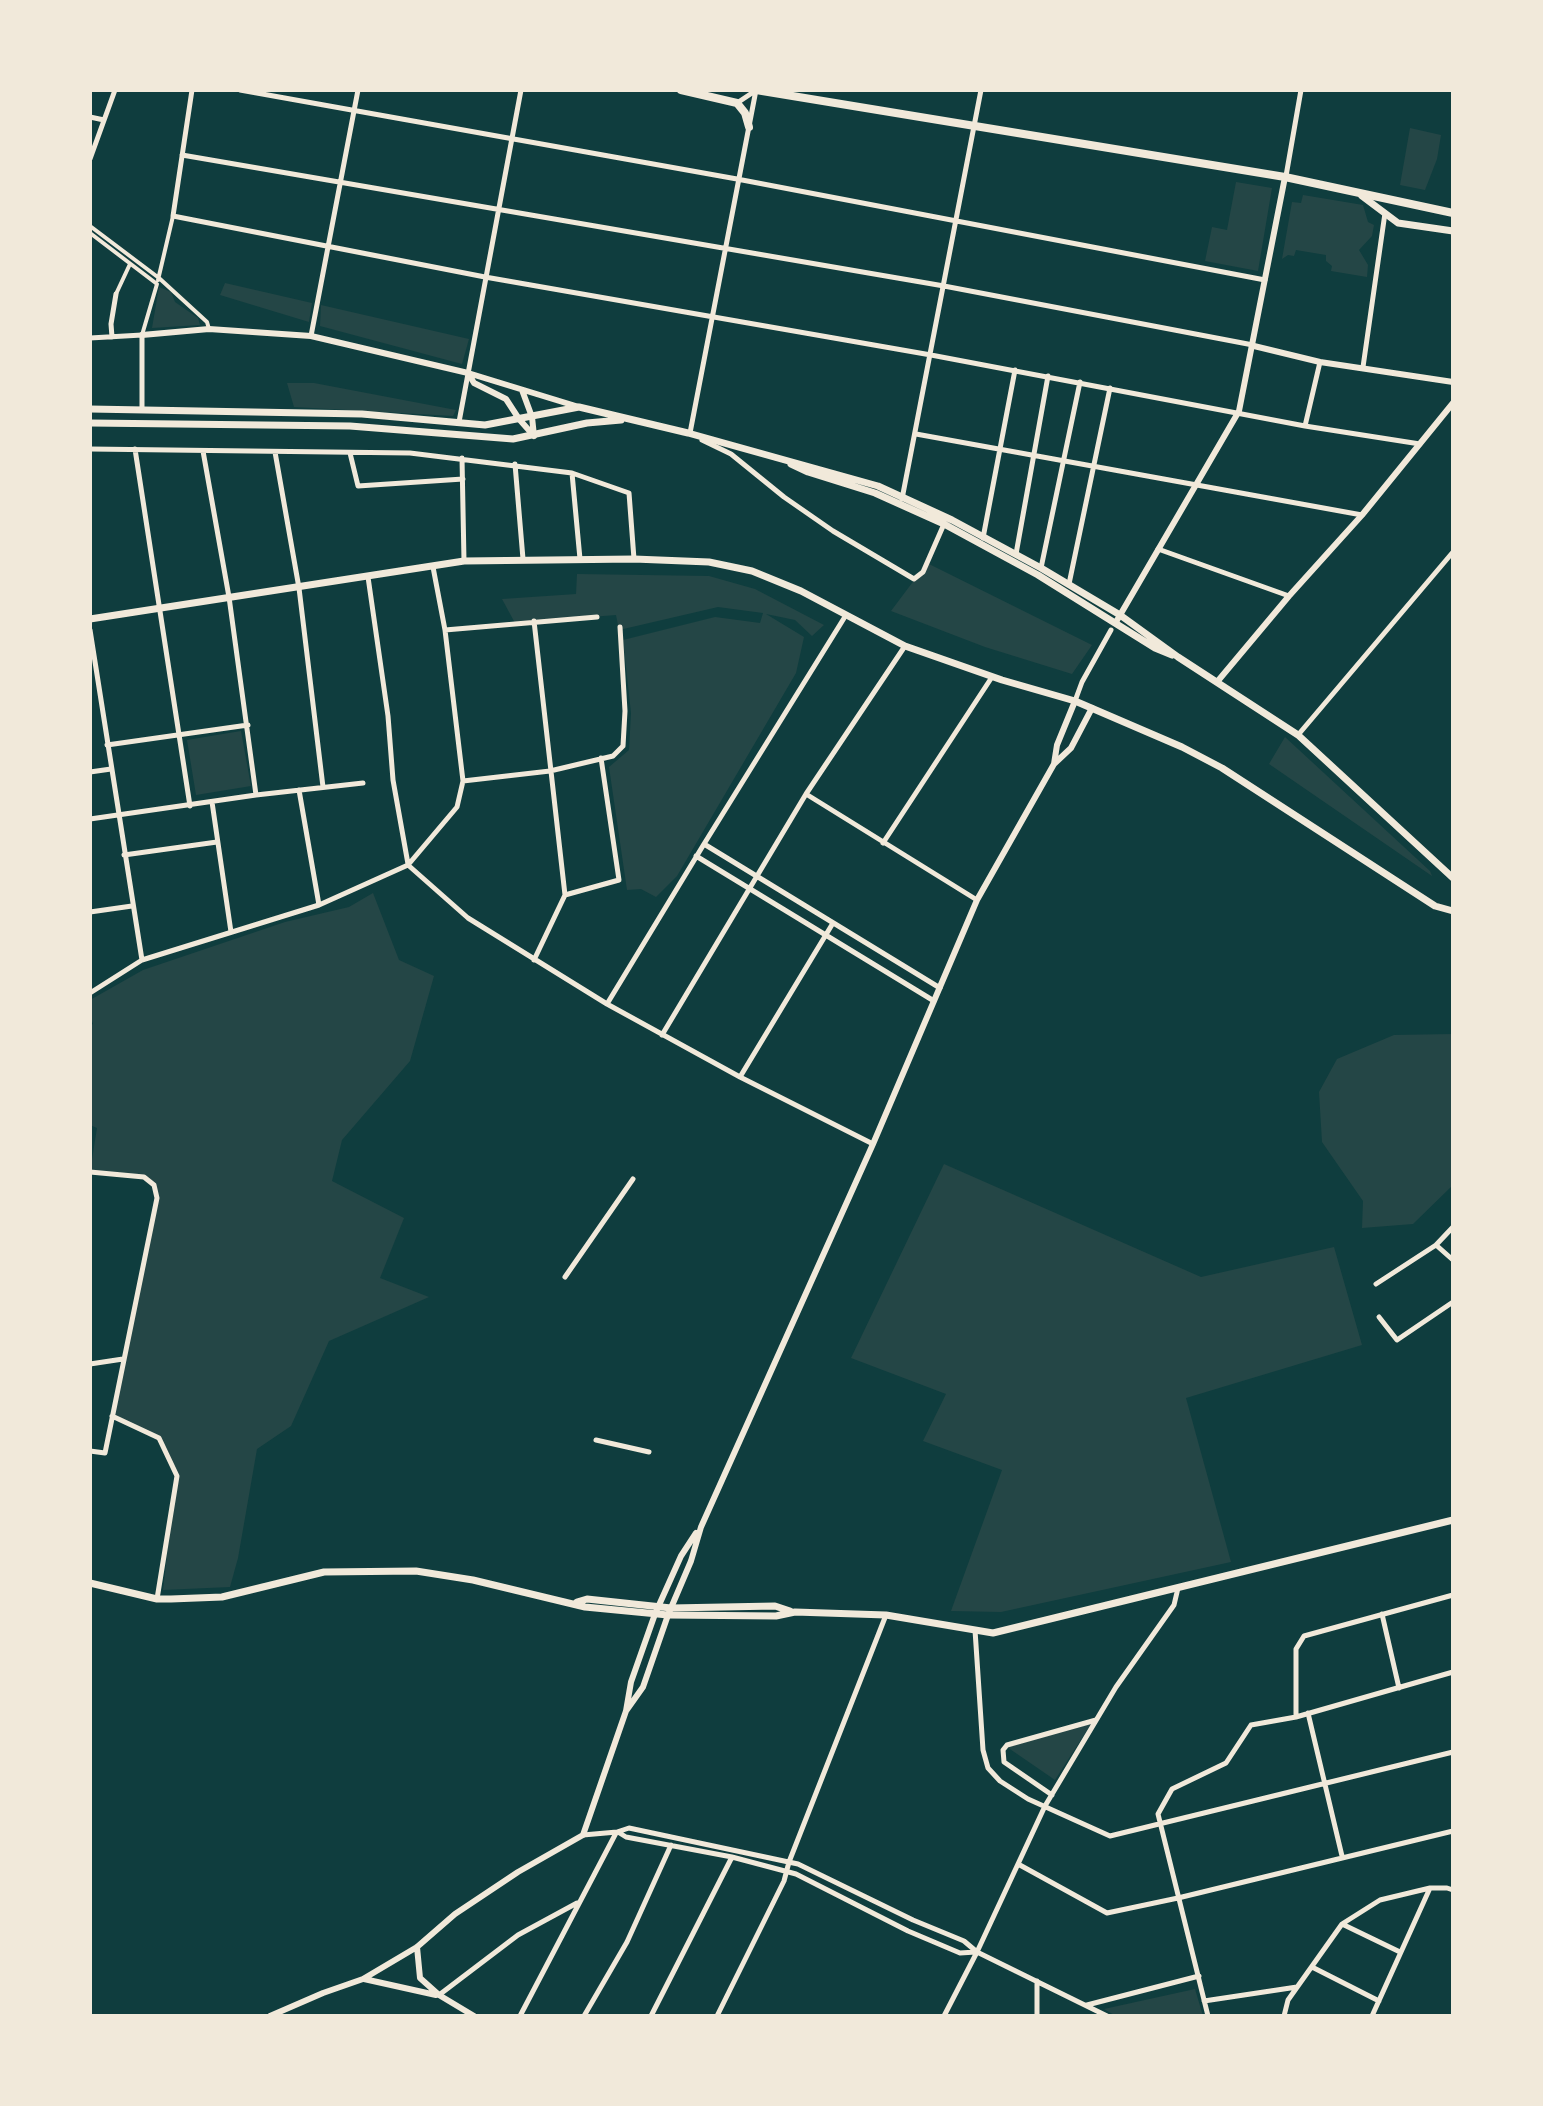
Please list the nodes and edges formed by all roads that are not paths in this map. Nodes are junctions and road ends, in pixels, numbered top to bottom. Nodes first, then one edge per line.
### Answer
1 (115, 90) edge
2 (192, 90) edge
3 (240, 90) edge
4 (358, 90) edge
5 (521, 90) edge
6 (681, 90) edge
7 (756, 90) edge
8 (981, 90) edge
9 (1301, 90) edge
10 (737, 103) junction
11 (354, 112) junction
12 (90, 117) edge
13 (104, 120) junction
14 (974, 126) junction
15 (749, 127) junction
16 (512, 141) junction
17 (182, 155) junction
18 (90, 159) edge
19 (1285, 177) junction
20 (737, 179) junction
21 (340, 182) junction
22 (1362, 196) junction
23 (1453, 203) edge
24 (498, 209) junction
25 (1385, 213) junction
26 (1451, 213) edge
27 (173, 216) junction
28 (956, 222) junction
29 (90, 226) edge
30 (1453, 231) edge
31 (90, 233) edge
32 (328, 246) junction
33 (725, 248) junction
34 (130, 264) junction
35 (485, 277) junction
36 (1265, 280) junction
37 (158, 281) junction
38 (944, 286) junction
39 (116, 294) joint
40 (712, 318) junction
41 (209, 329) junction
42 (142, 335) junction
43 (311, 336) junction
44 (112, 337) junction
45 (90, 338) edge
46 (1254, 346) junction
47 (931, 355) junction
48 (1320, 362) junction
49 (1363, 367) junction
50 (1015, 370) junction
51 (468, 373) junction
52 (1048, 376) junction
53 (1080, 382) junction
54 (1453, 382) edge
55 (1110, 388) junction
56 (522, 390) junction
57 (1453, 403) edge
58 (579, 407) junction
59 (90, 409) edge
60 (142, 409) junction
61 (1239, 411) junction
62 (532, 417) junction
63 (519, 419) junction
64 (627, 420) junction
65 (459, 422) junction
66 (90, 423) edge
67 (1305, 426) junction
68 (688, 433) junction
69 (916, 434) junction
70 (534, 436) junction
71 (1420, 444) junction
72 (90, 449) edge
73 (135, 449) junction
74 (1001, 450) junction
75 (203, 451) junction
76 (275, 452) junction
77 (350, 453) junction
78 (1034, 456) junction
79 (462, 458) junction
80 (1064, 462) junction
81 (515, 464) junction
82 (1094, 466) junction
83 (572, 473) junction
84 (463, 479) junction
85 (1197, 485) junction
86 (902, 500) junction
87 (1362, 515) junction
88 (944, 524) junction
89 (983, 540) junction
90 (1158, 549) junction
91 (1453, 552) edge
92 (1016, 554) junction
93 (523, 559) junction
94 (580, 559) junction
95 (634, 559) junction
96 (464, 561) junction
97 (433, 567) junction
98 (1041, 568) junction
99 (368, 577) junction
100 (1069, 584) junction
101 (299, 588) junction
102 (1289, 596) junction
103 (229, 597) junction
104 (160, 608) junction
105 (846, 615) junction
106 (597, 617) dead end
107 (1118, 618) junction
108 (90, 619) edge
109 (534, 621) junction
110 (620, 627) dead end
111 (90, 630) edge
112 (445, 630) junction
113 (1111, 630) dead end
114 (905, 646) junction
115 (992, 677) junction
116 (1217, 682) junction
117 (1075, 701) junction
118 (1092, 708) junction
119 (248, 725) junction
120 (179, 735) junction
121 (1298, 735) junction
122 (107, 745) junction
123 (601, 758) junction
124 (1054, 764) junction
125 (111, 769) junction
126 (550, 771) junction
127 (90, 772) edge
128 (463, 781) junction
129 (363, 783) dead end
130 (323, 787) junction
131 (299, 790) junction
132 (806, 794) junction
133 (256, 795) junction
134 (212, 802) junction
135 (190, 806) junction
136 (119, 816) junction
137 (90, 819) edge
138 (217, 842) junction
139 (883, 843) junction
140 (704, 844) junction
141 (124, 855) junction
142 (696, 856) junction
143 (408, 865) junction
144 (756, 877) junction
145 (1453, 878) edge
146 (748, 889) junction
147 (565, 895) junction
148 (977, 900) junction
149 (319, 905) junction
150 (132, 906) junction
151 (1453, 911) edge
152 (90, 912) edge
153 (833, 923) junction
154 (231, 932) junction
155 (825, 935) junction
156 (142, 960) junction
157 (534, 960) junction
158 (940, 988) junction
159 (90, 993) edge
160 (934, 1001) junction
161 (607, 1004) junction
162 (662, 1035) junction
163 (740, 1077) junction
164 (873, 1144) junction
165 (90, 1172) edge
166 (633, 1179) dead end
167 (1453, 1227) edge
168 (1436, 1245) junction
169 (1453, 1260) edge
170 (565, 1277) dead end
171 (1376, 1284) dead end
172 (1453, 1302) edge
173 (1379, 1317) dead end
174 (123, 1359) junction
175 (90, 1364) edge
176 (112, 1416) junction
177 (596, 1440) dead end
178 (90, 1451) edge
179 (649, 1452) dead end
180 (1453, 1520) edge
181 (701, 1527) junction
182 (90, 1583) edge
183 (1178, 1588) junction
184 (1453, 1595) edge
185 (157, 1599) junction
186 (657, 1611) junction
187 (670, 1612) junction
188 (1382, 1614) junction
189 (886, 1615) junction
190 (975, 1630) junction
191 (1453, 1672) edge
192 (1399, 1688) junction
193 (626, 1711) junction
194 (1308, 1713) junction
195 (1296, 1717) junction
196 (1097, 1720) junction
197 (1453, 1752) edge
198 (1325, 1784) junction
199 (1052, 1795) junction
200 (1045, 1806) junction
201 (1161, 1824) junction
202 (1453, 1831) edge
203 (617, 1832) junction
204 (583, 1835) junction
205 (671, 1845) junction
206 (1342, 1856) junction
207 (732, 1857) junction
208 (789, 1862) junction
209 (1018, 1864) junction
210 (786, 1872) junction
211 (1430, 1888) junction
212 (1453, 1890) edge
213 (1178, 1898) junction
214 (579, 1902) junction
215 (1342, 1924) junction
216 (417, 1947) junction
217 (977, 1952) junction
218 (1400, 1952) junction
219 (1312, 1967) junction
220 (1199, 1976) junction
221 (363, 1979) junction
222 (1037, 1981) junction
223 (1297, 1987) junction
224 (439, 1995) junction
225 (1204, 2001) junction
226 (1379, 2001) junction
227 (1086, 2005) junction
228 (270, 2016) edge
229 (474, 2016) edge
230 (520, 2016) edge
231 (584, 2016) edge
232 (651, 2016) edge
233 (717, 2016) edge
234 (944, 2016) edge
235 (1037, 2016) edge
236 (1107, 2016) edge
237 (1208, 2016) edge
238 (1284, 2016) edge
239 (1372, 2016) edge

1 - 13 street
2 - 17 street
3 - 11 street
4 - 11 street
5 - 16 street
6 - 10 main road
7 - 10 street
7 - 14 main road
7 - 15 street
8 - 14 street
9 - 19 street
10 - 15 main road
11 - 16 street
11 - 21 street
12 - 13 street
13 - 18 street
14 - 19 main road
14 - 28 street
15 - 20 street
16 - 20 street
16 - 24 street
17 - 21 street
17 - 27 street
19 - 22 main road
19 - 36 street
20 - 28 street
20 - 33 street
21 - 24 street
21 - 32 street
22 - 25 main road
22 - 26 main road
23 - 26 main road
24 - 33 street
24 - 35 street
25 - 30 main road
25 - 49 street
27 - 32 street
27 - 37 street
28 - 36 street
28 - 38 street
29 - 37 street
31 - 34 street
32 - 35 street
32 - 43 street
33 - 38 street
33 - 40 street
34 - 37 street
34 - 39 street
35 - 40 street
35 - 51 street
36 - 46 street
37 - 41 street
37 - 42 street
38 - 46 street
38 - 47 street
39 - 44 street
40 - 47 street
40 - 68 street
41 - 42 street
41 - 43 street
42 - 44 street
42 - 60 street
43 - 51 street
44 - 45 street
46 - 48 street
46 - 61 street
47 - 50 street
47 - 69 street
48 - 49 street
48 - 67 street
49 - 54 street
50 - 52 street
50 - 74 street
51 - 56 street
51 - 63 street
51 - 65 street
52 - 53 street
52 - 78 street
53 - 55 street
53 - 80 street
55 - 61 street
55 - 82 street
56 - 58 street
56 - 62 street
57 - 71 street
58 - 62 main road
58 - 64 main road
59 - 60 main road
60 - 65 main road
61 - 67 street
61 - 85 street
62 - 63 main road
62 - 70 street
63 - 65 main road
63 - 70 street
64 - 68 main road
64 - 70 main road
66 - 70 main road
67 - 71 street
68 - 86 main road
68 - 88 street
69 - 74 street
69 - 86 street
71 - 87 street
72 - 73 street
73 - 75 street
73 - 104 street
74 - 78 street
74 - 89 street
75 - 76 street
75 - 103 street
76 - 77 street
76 - 101 street
77 - 79 street
77 - 84 street
78 - 80 street
78 - 92 street
79 - 81 street
79 - 84 street
80 - 82 street
80 - 98 street
81 - 83 street
81 - 93 street
82 - 85 street
82 - 100 street
83 - 94 street
83 - 95 street
84 - 96 street
85 - 87 street
85 - 90 street
86 - 88 main road
86 - 89 main road
87 - 102 street
88 - 89 main road
89 - 92 main road
89 - 107 main road
90 - 102 street
90 - 107 street
91 - 121 street
92 - 98 main road
93 - 94 main road
93 - 96 main road
94 - 95 main road
95 - 105 main road
96 - 97 main road
97 - 99 main road
97 - 112 street
98 - 100 main road
99 - 101 main road
99 - 143 street
100 - 107 main road
101 - 103 main road
101 - 130 street
102 - 116 street
103 - 104 main road
103 - 119 street
104 - 108 main road
104 - 120 street
105 - 114 main road
105 - 140 street
106 - 109 street
107 - 116 main road
109 - 112 street
109 - 126 street
110 - 123 street
111 - 122 street
112 - 128 street
113 - 117 street
114 - 115 main road
114 - 132 street
115 - 117 main road
115 - 139 street
116 - 121 main road
117 - 118 main road
117 - 124 street
118 - 124 street
118 - 151 main road
119 - 120 street
119 - 133 street
120 - 122 street
120 - 135 street
121 - 145 main road
122 - 125 street
123 - 126 street
123 - 147 street
124 - 148 street
125 - 127 street
125 - 136 street
126 - 128 street
126 - 147 street
128 - 143 street
129 - 130 street
130 - 131 street
131 - 133 street
131 - 149 street
132 - 139 street
132 - 144 street
133 - 134 street
134 - 135 street
134 - 138 street
135 - 136 street
136 - 137 street
136 - 141 street
138 - 141 street
138 - 154 street
139 - 148 street
140 - 142 street
140 - 144 street
141 - 150 street
142 - 146 street
142 - 161 street
143 - 149 street
143 - 157 street
144 - 146 street
144 - 153 street
146 - 155 street
146 - 162 street
147 - 157 street
148 - 158 street
149 - 154 street
150 - 152 street
150 - 156 street
153 - 155 street
153 - 158 street
154 - 156 street
155 - 160 street
155 - 163 street
156 - 159 street
157 - 161 street
158 - 160 street
160 - 164 street
161 - 162 street
162 - 163 street
163 - 164 street
164 - 181 street
165 - 174 street
166 - 170 street
167 - 168 street
168 - 169 street
168 - 171 street
172 - 173 street
174 - 175 street
174 - 176 street
176 - 178 street
176 - 185 street
177 - 179 street
180 - 183 main road
181 - 186 street
181 - 187 street
182 - 185 main road
183 - 190 main road
183 - 196 street
184 - 188 street
185 - 186 main road
186 - 187 main road
186 - 193 street
187 - 189 main road
187 - 193 street
188 - 192 street
188 - 195 street
189 - 190 main road
189 - 208 street
190 - 200 street
191 - 192 street
192 - 194 street
193 - 204 street
194 - 195 street
194 - 198 street
195 - 201 street
196 - 199 street
196 - 199 street
197 - 198 street
198 - 201 street
198 - 206 street
199 - 200 street
200 - 201 street
200 - 209 street
201 - 213 street
202 - 206 street
203 - 204 street
203 - 205 street
203 - 208 street
203 - 214 street
204 - 216 street
205 - 207 street
205 - 231 street
206 - 213 street
207 - 210 street
207 - 232 street
208 - 210 street
208 - 217 street
209 - 213 street
209 - 217 street
210 - 217 street
210 - 233 street
211 - 212 street
211 - 215 street
211 - 218 street
213 - 220 street
214 - 224 street
214 - 230 street
215 - 218 street
215 - 219 street
216 - 221 street
216 - 224 street
217 - 222 street
217 - 234 street
218 - 226 street
219 - 223 street
219 - 226 street
220 - 225 street
220 - 227 street
221 - 224 street
221 - 228 street
222 - 227 street
222 - 235 street
223 - 225 street
223 - 238 street
224 - 229 street
225 - 237 street
226 - 239 street
227 - 236 street

